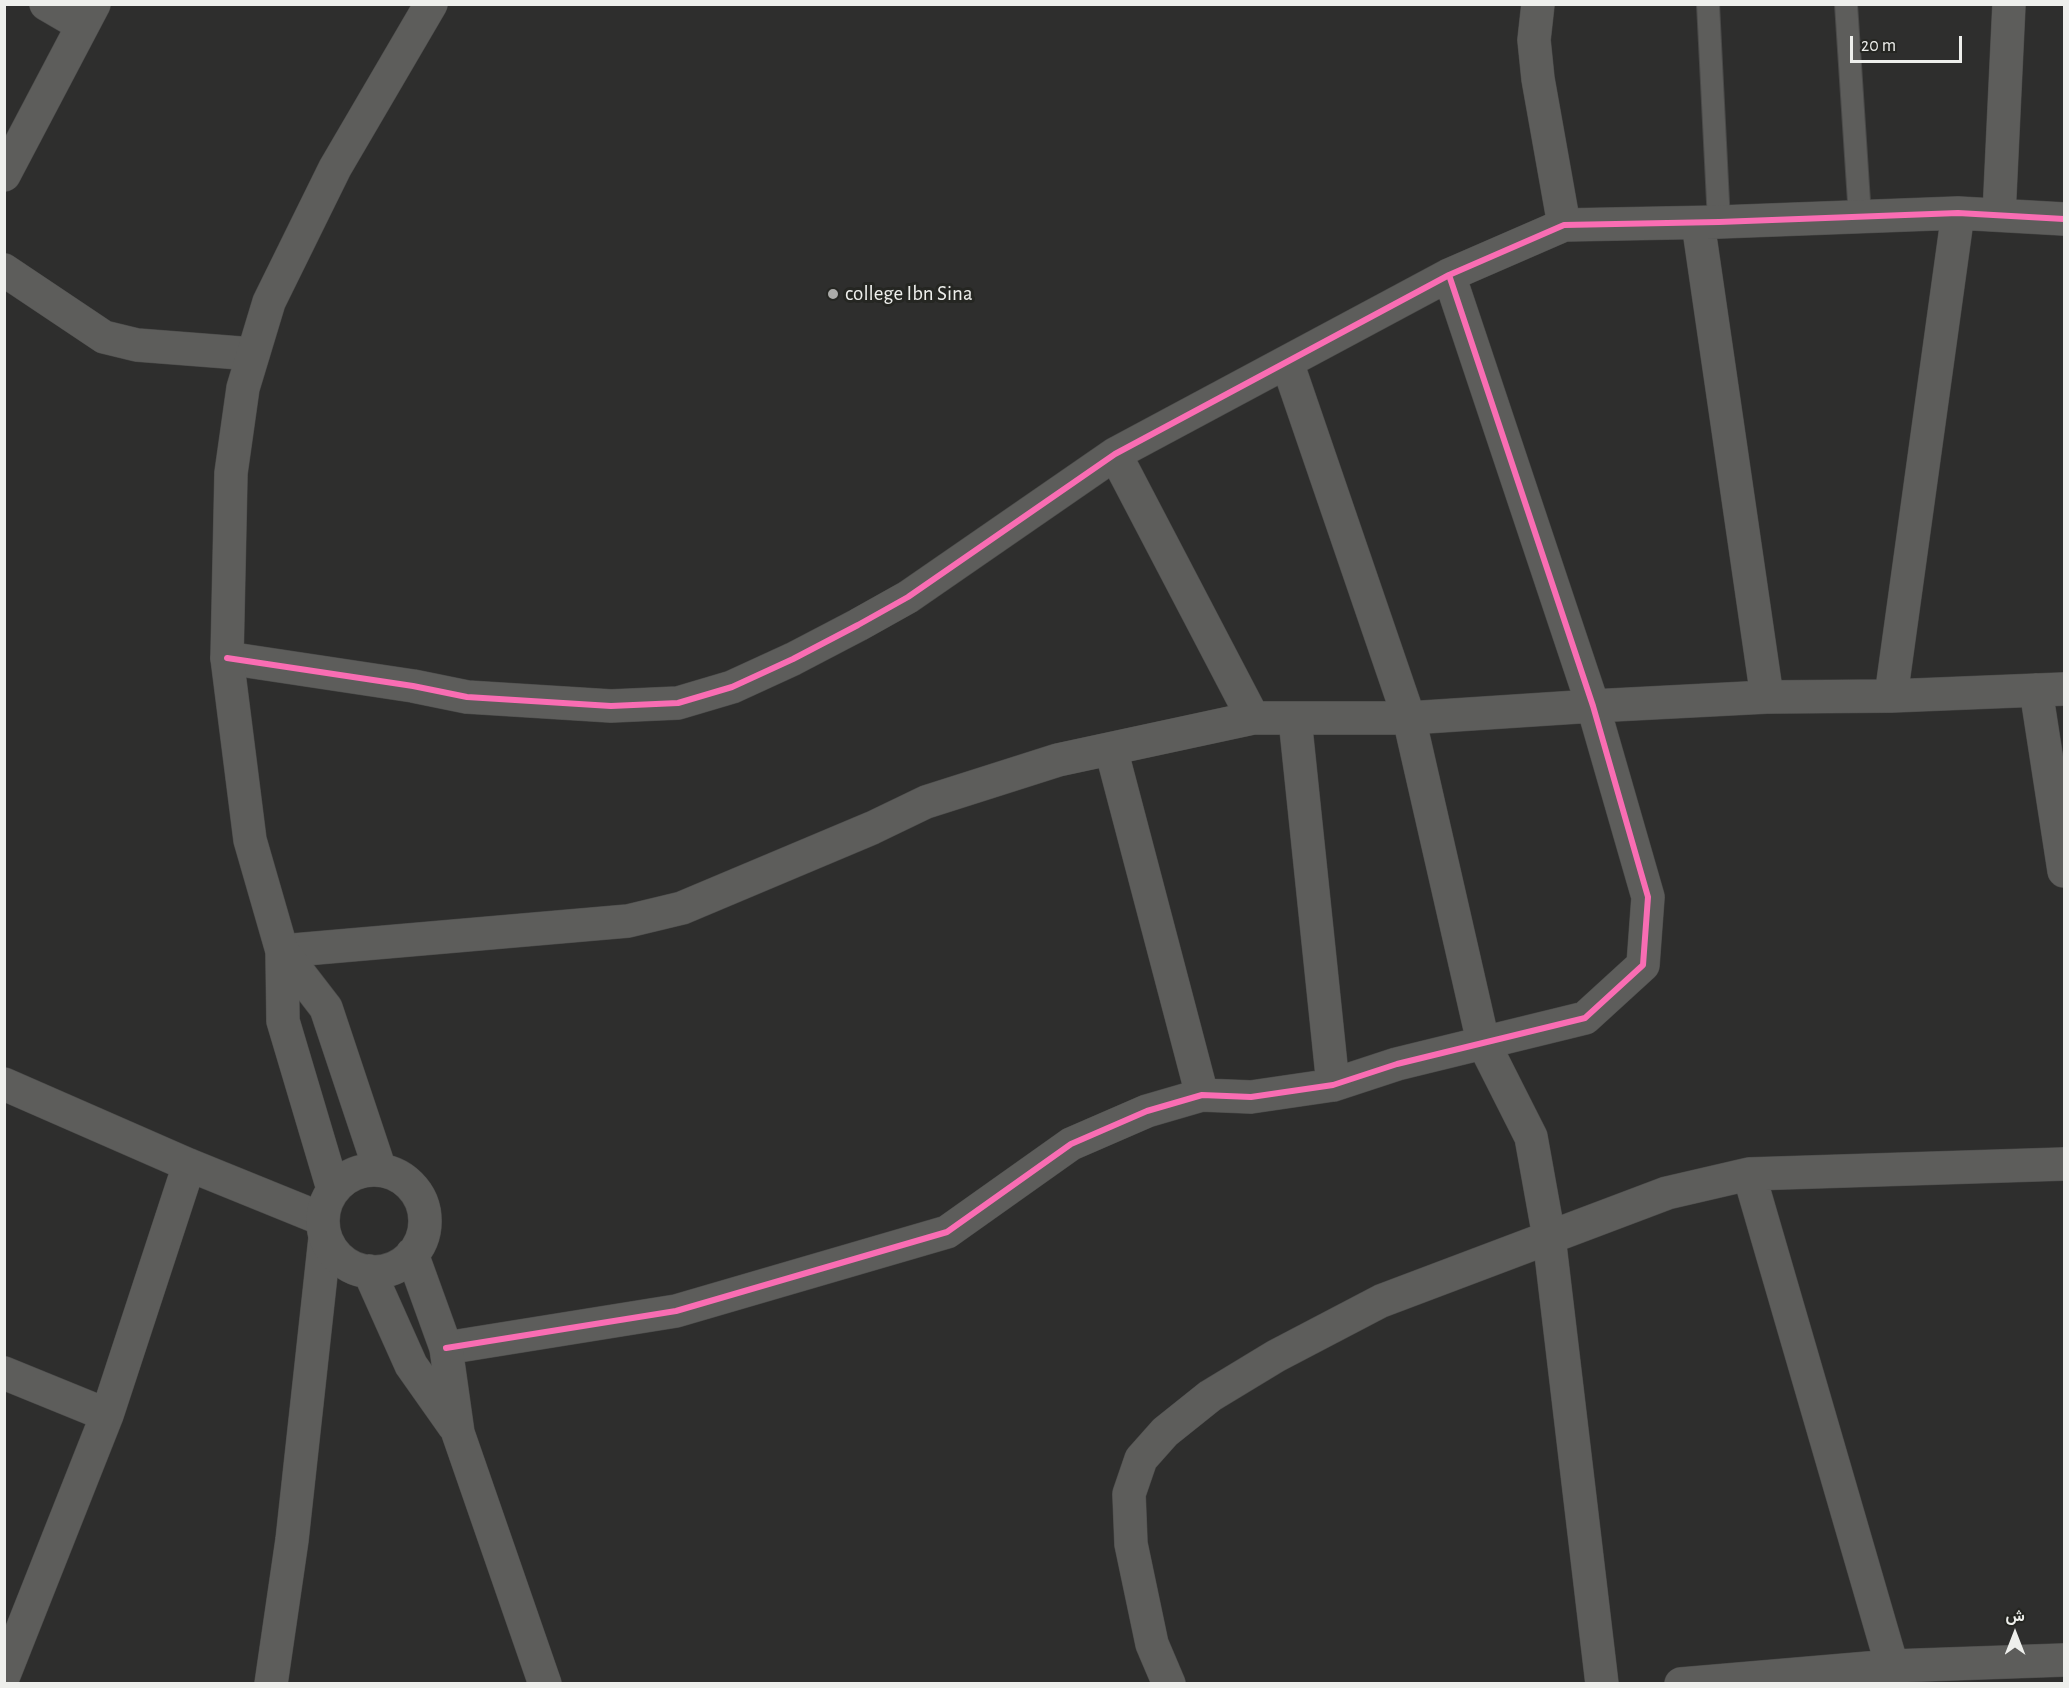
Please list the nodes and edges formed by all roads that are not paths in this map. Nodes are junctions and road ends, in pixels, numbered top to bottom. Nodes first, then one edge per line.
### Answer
1 (46, 4) edge
2 (431, 4) edge
3 (1538, 4) edge
4 (1708, 4) edge
5 (1846, 4) edge
6 (2008, 4) edge
7 (88, 15) edge
8 (4, 175) edge
9 (1958, 213) junction
10 (1999, 215) junction
11 (1860, 217) junction
12 (2064, 219) edge
13 (1709, 223) junction
14 (1564, 225) junction
15 (4, 270) edge
16 (1449, 275) junction
17 (253, 354) junction
18 (1287, 362) junction
19 (1115, 454) junction
20 (227, 658) junction
21 (2050, 690) edge
22 (1891, 696) junction
23 (1767, 697) junction
24 (1593, 706) junction
25 (1253, 718) junction
26 (1409, 718) junction
27 (1295, 719) junction
28 (1111, 749) junction
29 (2064, 871) edge
30 (282, 951) junction
31 (1483, 1042) junction
32 (4, 1084) edge
33 (1333, 1085) junction
34 (1202, 1095) junction
35 (2064, 1164) edge
36 (189, 1165) junction
37 (380, 1170) junction
38 (1749, 1174) junction
39 (327, 1215) junction
40 (1549, 1237) junction
41 (412, 1254) junction
42 (369, 1271) junction
43 (446, 1348) junction
44 (4, 1373) edge
45 (107, 1416) junction
46 (458, 1433) junction
47 (2064, 1660) edge
48 (1892, 1666) junction
49 (4, 1676) edge
50 (271, 1683) edge
51 (545, 1683) edge
52 (1169, 1683) edge
53 (1602, 1683) edge
54 (1681, 1683) edge

1 - 7 street
2 - 17 street
3 - 14 street
4 - 13 lane
5 - 11 lane
6 - 10 street
7 - 8 street
9 - 10 street
9 - 11 street
9 - 22 street
10 - 12 street
11 - 13 street
13 - 14 street
13 - 23 street
14 - 16 street
15 - 17 street
16 - 18 street
16 - 24 street
17 - 20 street
18 - 19 street
18 - 26 street
19 - 20 street
19 - 25 street
20 - 30 street
21 - 22 street
21 - 29 street
22 - 23 street
23 - 24 street
24 - 26 street
24 - 31 street
25 - 27 street
25 - 28 street
26 - 27 street
26 - 31 street
27 - 33 street
28 - 30 street
28 - 34 street
30 - 37 street
30 - 39 street
31 - 33 street
31 - 40 street
32 - 36 street
33 - 34 street
34 - 43 street
35 - 38 street
36 - 39 street
36 - 45 street
37 - 39 street
37 - 41 street
38 - 40 street
38 - 48 street
39 - 42 street
39 - 50 street
40 - 52 street
40 - 53 street
41 - 42 street
41 - 43 street
42 - 46 street
43 - 46 street
44 - 45 street
45 - 49 street
46 - 51 street
47 - 48 street
48 - 54 street

